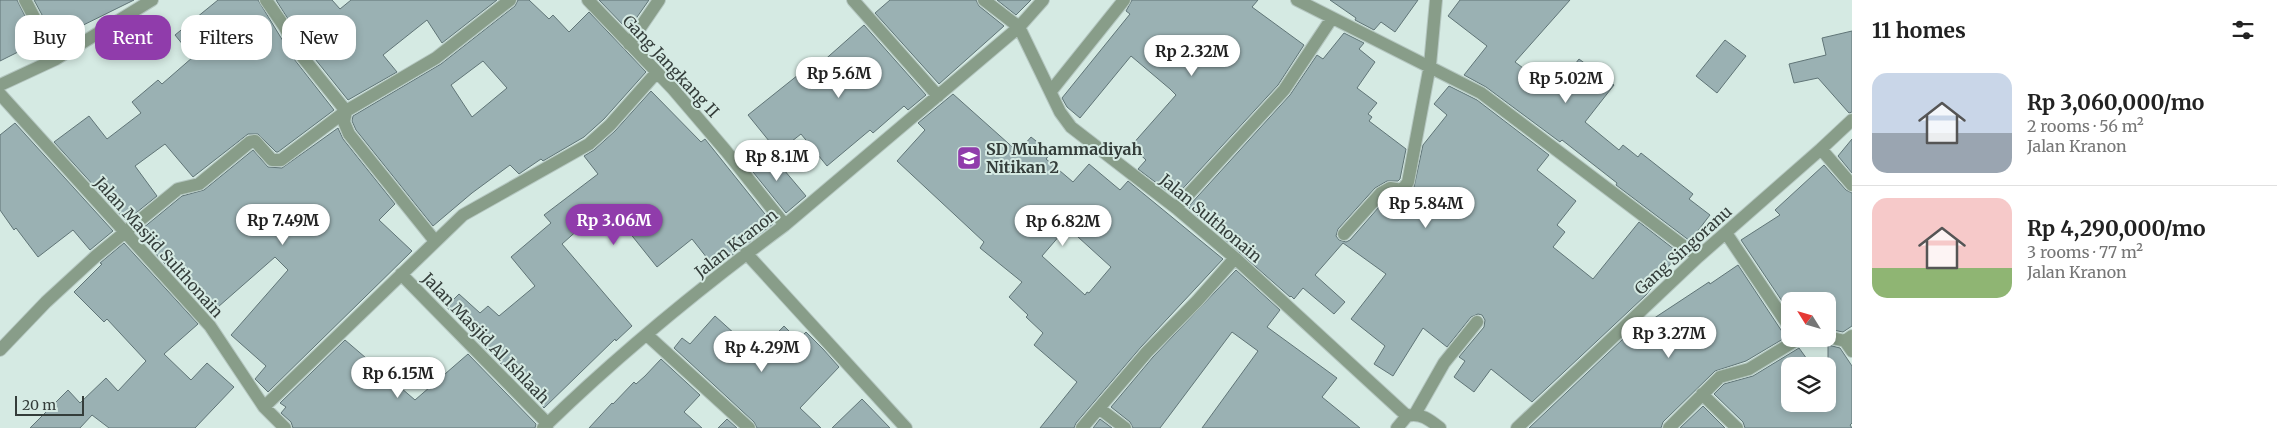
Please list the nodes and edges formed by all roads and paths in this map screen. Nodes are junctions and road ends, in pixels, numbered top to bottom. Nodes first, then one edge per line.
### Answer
1 (25, 0) edge
2 (152, 0) edge
3 (266, 0) edge
4 (510, 0) edge
5 (588, 0) edge
6 (659, 0) edge
7 (853, 0) edge
8 (984, 0) edge
9 (1043, 0) edge
10 (1124, 0) edge
11 (1297, 0) edge
12 (1436, 0) edge
13 (33, 15) edge
14 (1332, 18) junction
15 (1019, 27) junction
16 (85, 41) edge
17 (629, 44) junction
18 (54, 60) edge
19 (1430, 65) junction
20 (657, 72) junction
21 (0, 85) edge
22 (1051, 91) junction
23 (0, 94) edge
24 (938, 96) junction
25 (346, 111) junction
26 (1852, 120) edge
27 (1821, 150) junction
28 (1852, 185) edge
29 (1176, 208) junction
30 (785, 225) junction
31 (1726, 232) junction
32 (125, 234) junction
33 (1344, 234) dead end
34 (435, 241) junction
35 (746, 253) junction
36 (1698, 257) junction
37 (1235, 258) junction
38 (401, 274) junction
39 (1781, 314) edge
40 (1477, 322) dead end
41 (647, 335) junction
42 (1836, 339) edge
43 (1850, 342) edge
44 (1783, 348) edge
45 (0, 350) edge
46 (1702, 394) junction
47 (264, 407) junction
48 (1100, 409) junction
49 (1411, 415) junction
50 (545, 426) edge
51 (285, 428) edge
52 (749, 428) edge
53 (906, 428) edge
54 (1082, 428) edge
55 (1125, 428) edge
56 (1397, 428) edge
57 (1440, 428) edge
58 (1517, 428) edge
59 (1669, 428) edge
60 (1737, 428) edge

1 - 13 street
2 - 16 street
3 - 25 street
4 - 25 street
5 - 17 street, Gang Jangkang II
6 - 17 street
7 - 24 street
8 - 15 street
9 - 15 street, Jalan Kranon
10 - 22 street
11 - 14 street
12 - 19 street
14 - 19 street
14 - 29 street
15 - 22 street, Jalan Sulthonain
15 - 24 street, Jalan Kranon
17 - 20 street, Gang Jangkang II
18 - 21 street
19 - 33 street
19 - 36 street
20 - 30 street, Gang Jangkang II
20 - 34 street
22 - 29 street, Jalan Sulthonain
23 - 32 street, Jalan Masjid Sulthonain
24 - 30 street, Jalan Kranon
25 - 32 street
25 - 34 street
26 - 27 street, Gang Singoranu
27 - 28 street
27 - 31 street, Gang Singoranu
29 - 37 street, Jalan Sulthonain
30 - 35 street, Jalan Kranon
31 - 36 street, Gang Singoranu
31 - 39 street
32 - 45 street
32 - 47 street, Jalan Masjid Sulthonain
34 - 38 street
35 - 41 street, Jalan Kranon
35 - 53 street
36 - 58 street, Gang Singoranu
37 - 48 street
37 - 49 street, Jalan Sulthonain
38 - 47 street
38 - 50 street, Jalan Masjid Al Ishlaah
40 - 49 street
41 - 50 street, Jalan Kranon
41 - 52 street
42 - 43 street
44 - 46 street
46 - 59 street
46 - 60 street
47 - 51 street, Jalan Masjid Sulthonain
48 - 54 street
48 - 55 street
49 - 56 street
49 - 57 street, Jalan Sulthonain

